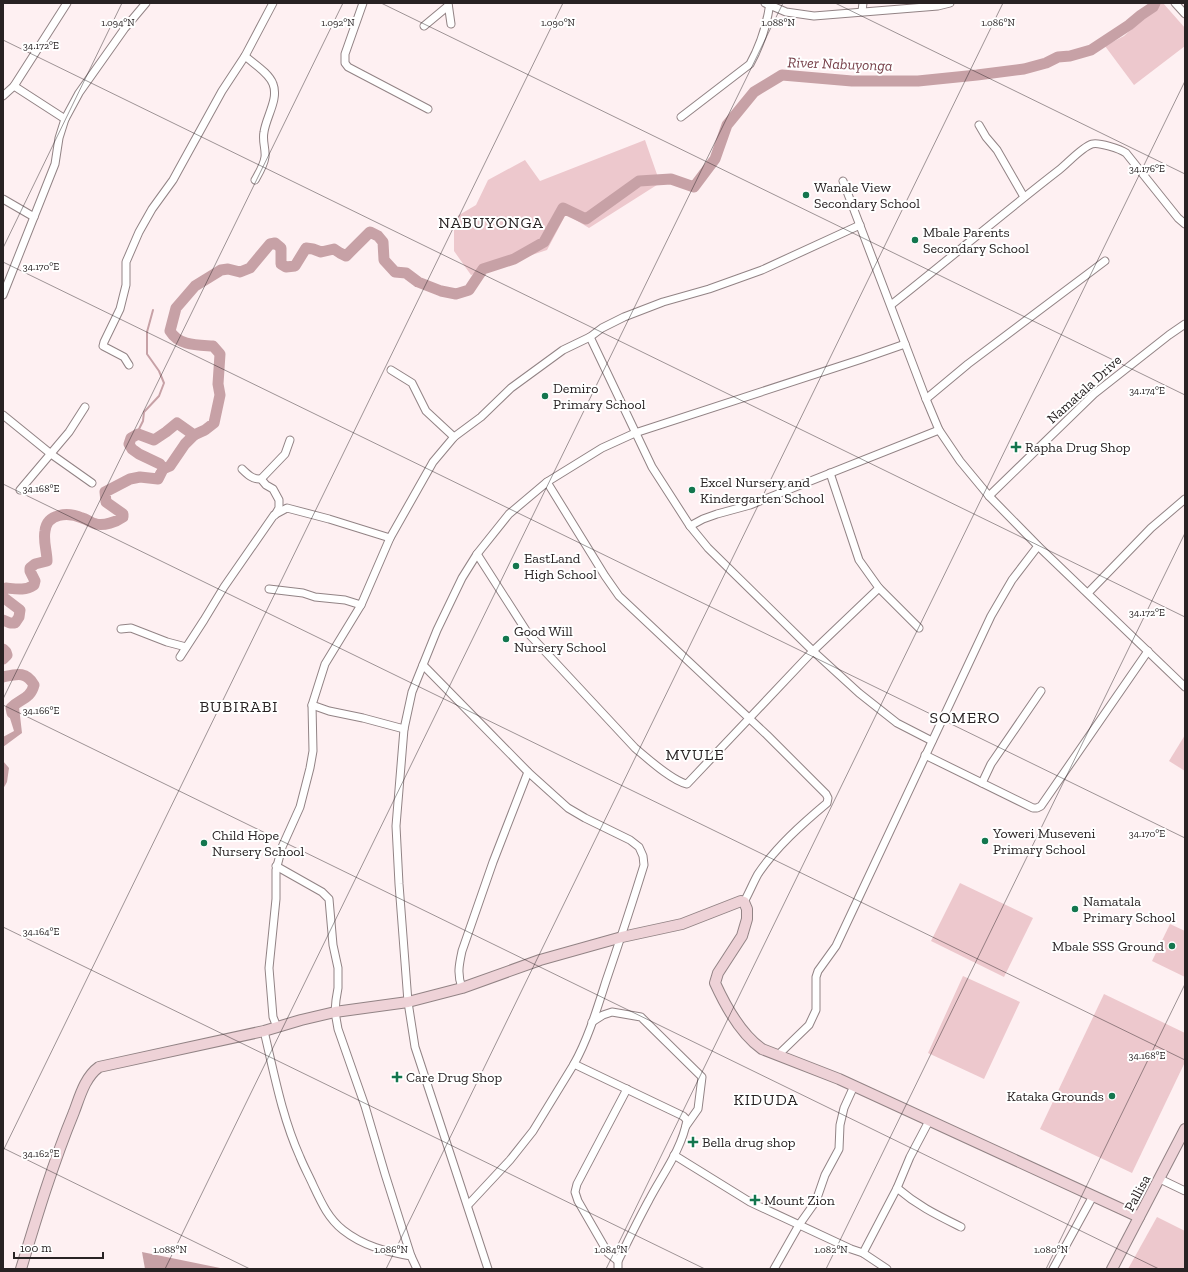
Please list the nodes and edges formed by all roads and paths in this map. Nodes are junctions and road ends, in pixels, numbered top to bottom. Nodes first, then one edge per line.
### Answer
1 (67, 3) edge
2 (146, 3) edge
3 (273, 3) edge
4 (362, 3) edge
5 (863, 3) edge
6 (950, 3) edge
7 (1176, 3) edge
8 (769, 4) edge
9 (448, 5) edge
10 (862, 11) junction
11 (1185, 14) edge
12 (451, 24) dead end
13 (424, 26) dead end
14 (245, 56) junction
15 (14, 86) junction
16 (3, 96) edge
17 (428, 109) dead end
18 (681, 116) dead end
19 (65, 119) junction
20 (979, 125) dead end
21 (255, 180) dead end
22 (843, 181) dead end
23 (1024, 197) junction
24 (3, 198) edge
25 (34, 217) junction
26 (1185, 224) edge
27 (860, 225) junction
28 (1105, 261) dead end
29 (3, 295) edge
30 (891, 305) junction
31 (1185, 324) edge
32 (590, 337) junction
33 (904, 344) junction
34 (130, 365) dead end
35 (391, 370) dead end
36 (926, 399) junction
37 (85, 407) dead end
38 (3, 415) edge
39 (939, 430) junction
40 (635, 433) junction
41 (454, 437) junction
42 (290, 440) dead end
43 (51, 454) junction
44 (242, 469) dead end
45 (830, 473) junction
46 (261, 478) junction
47 (547, 482) junction
48 (92, 483) dead end
49 (20, 490) dead end
50 (989, 496) junction
51 (1185, 499) edge
52 (274, 515) junction
53 (690, 526) junction
54 (390, 538) junction
55 (1038, 546) junction
56 (477, 554) junction
57 (879, 588) junction
58 (269, 589) dead end
59 (1088, 593) junction
60 (361, 606) junction
61 (919, 628) dead end
62 (121, 629) dead end
63 (186, 647) junction
64 (813, 651) junction
65 (1148, 651) junction
66 (180, 657) dead end
67 (423, 665) junction
68 (1185, 687) edge
69 (1041, 691) dead end
70 (312, 705) junction
71 (749, 718) junction
72 (404, 729) junction
73 (932, 741) junction
74 (925, 755) junction
75 (528, 772) junction
76 (982, 783) junction
77 (276, 866) junction
78 (744, 902) junction
79 (622, 937) junction
80 (462, 988) junction
81 (408, 1002) junction
82 (335, 1012) junction
83 (592, 1022) junction
84 (277, 1027) junction
85 (264, 1031) junction
86 (778, 1055) junction
87 (574, 1064) junction
88 (854, 1086) junction
89 (628, 1089) junction
90 (929, 1121) junction
91 (686, 1127) junction
92 (1185, 1129) edge
93 (674, 1155) junction
94 (1160, 1179) junction
95 (897, 1188) junction
96 (1185, 1191) edge
97 (1093, 1196) junction
98 (468, 1205) junction
99 (1139, 1217) junction
100 (799, 1225) junction
101 (962, 1227) dead end
102 (863, 1254) junction
103 (411, 1256) junction
104 (618, 1261) junction
105 (21, 1269) edge
106 (417, 1269) edge
107 (488, 1269) edge
108 (618, 1269) edge
109 (774, 1269) edge
110 (887, 1269) edge
111 (1053, 1269) edge
112 (1112, 1269) edge

1 - 15 street
2 - 19 street
3 - 14 street
4 - 17 street
5 - 10 street
6 - 10 street
7 - 11 street
8 - 10 street
8 - 18 street
9 - 12 street
9 - 13 street
14 - 21 street
14 - 34 street
15 - 16 street
15 - 19 street
19 - 25 street
20 - 23 street
22 - 27 street
23 - 26 street
23 - 30 street
24 - 25 street
25 - 29 street
27 - 30 street
27 - 32 street
28 - 36 street
30 - 33 street
31 - 50 street, Namatala Drive
32 - 40 street
32 - 41 street
33 - 36 street
33 - 40 street
35 - 41 street
36 - 39 street
37 - 43 street
38 - 43 street
39 - 45 street
39 - 50 street
40 - 47 street
40 - 53 street
41 - 54 street
42 - 46 street
43 - 48 street
43 - 49 street
44 - 46 street
45 - 53 street
45 - 57 street
46 - 52 street
47 - 56 street
47 - 71 street
50 - 55 street
51 - 59 street
52 - 54 street
52 - 63 street
53 - 64 street
54 - 60 street
55 - 59 street
55 - 73 street
56 - 67 street
56 - 71 street
57 - 61 street
57 - 64 street
58 - 60 street
59 - 65 street
60 - 70 street
62 - 63 street
63 - 66 street
64 - 71 street
64 - 73 street
65 - 68 street
65 - 76 street
67 - 72 street
67 - 75 street
69 - 76 street
70 - 72 street
70 - 77 street
71 - 78 street
72 - 81 street
73 - 74 street
74 - 76 street
74 - 86 street
75 - 79 street
75 - 80 street
77 - 82 street
77 - 84 street
78 - 79 street
78 - 86 street
79 - 80 street
79 - 83 street
80 - 81 street
81 - 82 street
81 - 98 street
82 - 84 street
82 - 103 street
83 - 87 street
83 - 91 street
84 - 85 street
85 - 103 street
85 - 105 street
86 - 88 street
87 - 89 street
87 - 98 street
88 - 90 street
88 - 100 street
89 - 91 street
89 - 104 street
90 - 95 street
90 - 97 street
91 - 93 street
92 - 94 street, Pallisa
93 - 100 street
93 - 104 street
94 - 96 street
94 - 99 street, Pallisa
95 - 101 street
95 - 102 street
97 - 99 street
97 - 111 street
98 - 107 street
99 - 112 street, Pallisa
100 - 102 street
100 - 109 street
102 - 110 street
103 - 106 street
104 - 108 street

